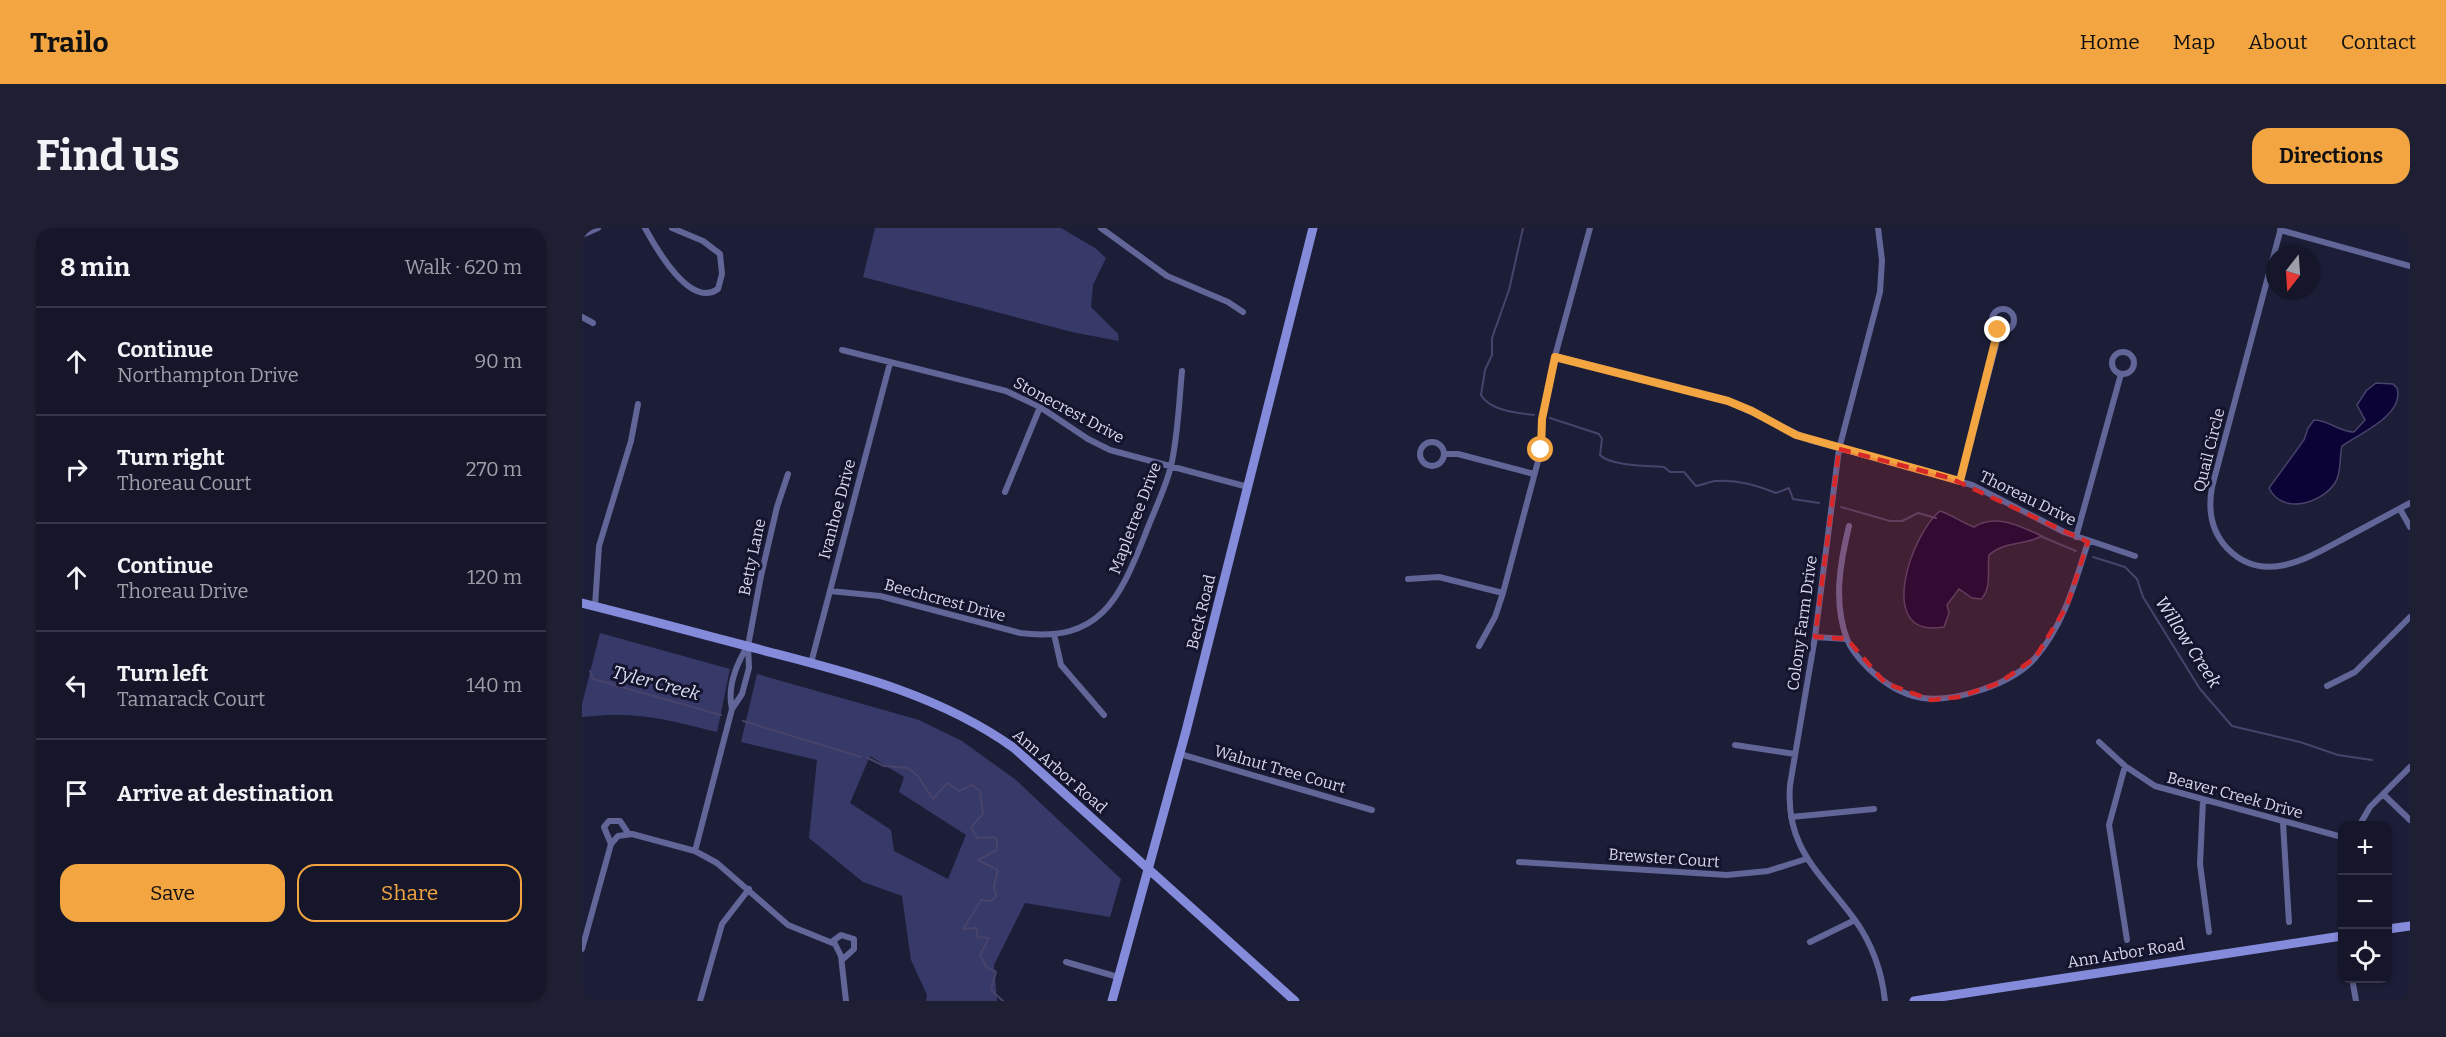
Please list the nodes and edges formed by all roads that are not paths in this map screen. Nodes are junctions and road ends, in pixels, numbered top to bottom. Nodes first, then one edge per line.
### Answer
1 (598, 228) edge
2 (645, 228) edge
3 (672, 228) edge
4 (1101, 228) edge
5 (1312, 228) edge
6 (1590, 228) edge
7 (1878, 228) edge
8 (2280, 229) edge
9 (582, 235) edge
10 (2410, 266) edge
11 (1243, 312) dead end
12 (582, 317) edge
13 (593, 323) dead end
14 (2000, 330) dead end
15 (842, 350) dead end
16 (1555, 357) junction
17 (890, 363) junction
18 (1182, 371) dead end
19 (2121, 374) dead end
20 (638, 404) dead end
21 (1040, 407) junction
22 (1839, 449) junction
23 (1444, 454) junction
24 (1170, 468) junction
25 (788, 474) dead end
26 (1534, 474) junction
27 (1960, 481) junction
28 (1248, 487) junction
29 (1005, 492) dead end
30 (2410, 503) edge
31 (2400, 508) junction
32 (1849, 526) dead end
33 (2410, 527) edge
34 (2076, 537) junction
35 (2088, 542) junction
36 (2135, 556) dead end
37 (1408, 579) dead end
38 (830, 591) junction
39 (1503, 593) junction
40 (582, 603) edge
41 (595, 606) junction
42 (2410, 617) edge
43 (1054, 634) junction
44 (1815, 637) junction
45 (1847, 639) junction
46 (748, 646) junction
47 (1479, 646) dead end
48 (811, 663) junction
49 (2327, 686) dead end
50 (732, 710) junction
51 (1104, 715) dead end
52 (2099, 742) dead end
53 (1735, 746) dead end
54 (1180, 754) junction
55 (1795, 754) junction
56 (2125, 766) junction
57 (2410, 767) edge
58 (2383, 794) junction
59 (2203, 800) junction
60 (1874, 809) dead end
61 (1372, 810) dead end
62 (1791, 817) junction
63 (2410, 820) edge
64 (2362, 821) edge
65 (2283, 823) junction
66 (628, 833) junction
67 (2338, 836) edge
68 (611, 844) junction
69 (695, 851) junction
70 (1806, 859) junction
71 (1518, 862) dead end
72 (1147, 868) junction
73 (749, 889) junction
74 (1855, 920) junction
75 (2289, 922) dead end
76 (2410, 926) edge
77 (2392, 928) edge
78 (2209, 932) dead end
79 (2338, 937) edge
80 (584, 939) edge
81 (2127, 940) dead end
82 (833, 941) junction
83 (1810, 942) dead end
84 (582, 949) edge
85 (842, 960) junction
86 (1066, 962) dead end
87 (1118, 977) junction
88 (2353, 983) edge
89 (700, 1001) edge
90 (846, 1001) edge
91 (1112, 1001) edge
92 (1295, 1001) edge
93 (1885, 1001) edge
94 (1914, 1001) edge
95 (2356, 1001) edge

1 - 9 street
2 - 3 street
4 - 11 street
5 - 28 main road, Beck Road
6 - 16 street
7 - 22 street, Colony Farm Drive
8 - 10 street
8 - 31 street, Quail Circle
12 - 13 street
14 - 27 street
15 - 17 street, Stonecrest Drive
16 - 22 street, Thoreau Drive
16 - 26 street
17 - 21 street, Stonecrest Drive
17 - 38 street, Ivanhoe Drive
18 - 24 street, Mapletree Drive
19 - 34 street
20 - 41 street
21 - 24 street, Stonecrest Drive
21 - 29 street
22 - 27 street, Thoreau Drive
22 - 44 street, Colony Farm Drive
23 - 23 street
23 - 26 street
24 - 28 street, Stonecrest Drive
24 - 43 street, Mapletree Drive
25 - 46 street, Betty Lane
26 - 39 street
27 - 34 street, Thoreau Drive
28 - 54 main road, Beck Road
30 - 31 street, Quail Circle
31 - 33 street
32 - 45 street
34 - 35 street, Thoreau Drive
35 - 36 street, Thoreau Drive
35 - 45 street
37 - 39 street
38 - 43 street, Beechcrest Drive
38 - 48 street, Ivanhoe Drive
39 - 47 street
40 - 41 main road, Ann Arbor Road
41 - 46 main road, Ann Arbor Road
42 - 49 street
43 - 51 street
44 - 45 street
44 - 55 street, Colony Farm Drive
46 - 48 main road, Ann Arbor Road
46 - 50 street
46 - 50 street
48 - 72 main road, Ann Arbor Road
50 - 69 street
52 - 56 street, Beaver Creek Drive
53 - 55 street
54 - 61 street, Walnut Tree Court
54 - 72 main road, Beck Road
55 - 62 street, Colony Farm Drive
56 - 59 street, Beaver Creek Drive
56 - 81 street
57 - 58 street
58 - 63 street
58 - 64 street
59 - 65 street, Beaver Creek Drive
59 - 78 street
60 - 62 street
62 - 70 street, Colony Farm Drive
65 - 67 street, Beaver Creek Drive
65 - 75 street
66 - 68 street
66 - 68 street
66 - 69 street
68 - 80 street
69 - 73 street
70 - 71 street, Brewster Court
70 - 74 street, Colony Farm Drive
72 - 87 main road, Beck Road
72 - 92 main road, Ann Arbor Road
73 - 82 street
73 - 89 street
74 - 83 street
74 - 93 street, Colony Farm Drive
76 - 77 main road
79 - 94 main road, Ann Arbor Road
80 - 84 street
82 - 85 street
82 - 85 street
85 - 90 street
86 - 87 street
87 - 91 main road, Beck Road
88 - 95 street

